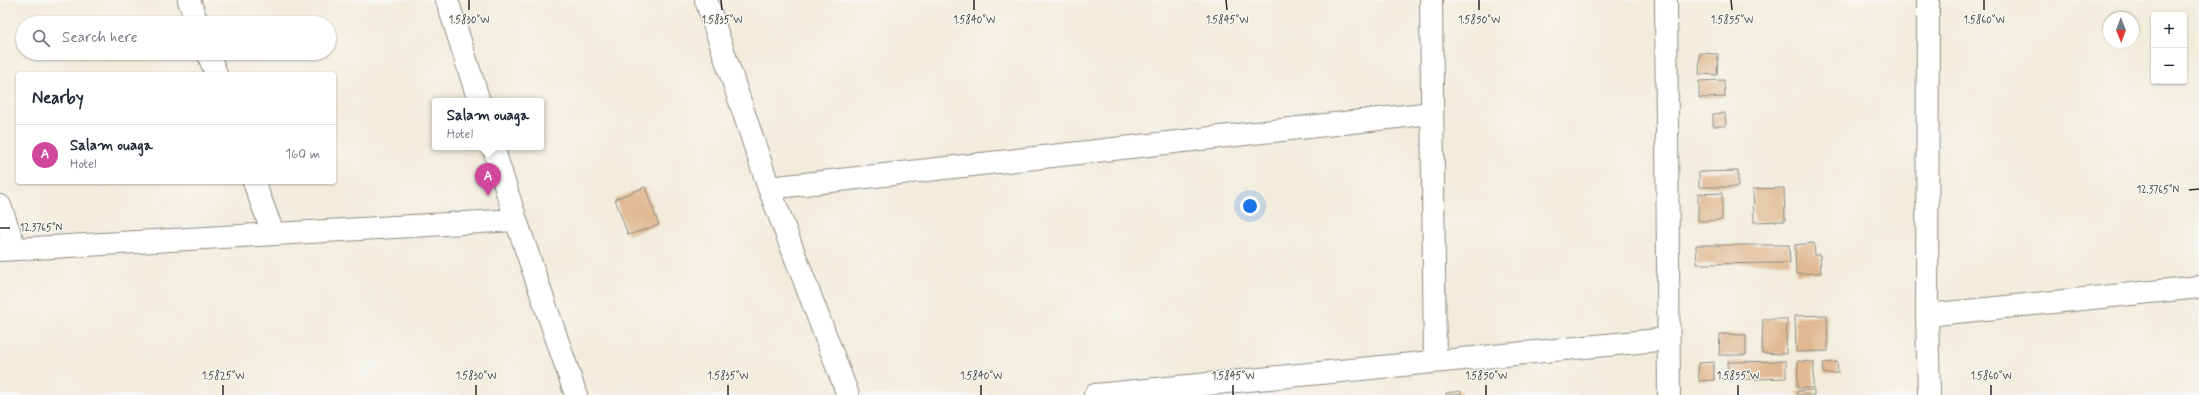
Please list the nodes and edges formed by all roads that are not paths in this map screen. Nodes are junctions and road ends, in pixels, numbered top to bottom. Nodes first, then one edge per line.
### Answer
1 (189, 0) edge
2 (447, 0) edge
3 (706, 0) edge
4 (1431, 0) edge
5 (1666, 0) edge
6 (1928, 0) edge
7 (195, 16) edge
8 (211, 60) edge
9 (215, 72) edge
10 (478, 98) edge
11 (1432, 113) junction
12 (494, 150) edge
13 (255, 184) edge
14 (769, 188) junction
15 (0, 206) edge
16 (516, 220) junction
17 (273, 233) junction
18 (8, 249) edge
19 (2199, 287) edge
20 (1927, 315) junction
21 (1668, 340) junction
22 (1435, 361) junction
23 (576, 395) edge
24 (848, 395) edge
25 (1095, 395) edge
26 (1669, 395) edge
27 (1929, 395) edge

1 - 7 street
2 - 10 street
3 - 14 street
4 - 11 street
5 - 21 street
6 - 20 street
8 - 9 street
11 - 14 street
11 - 22 street
12 - 16 street
13 - 17 street
14 - 24 street
15 - 18 street
16 - 17 street
16 - 23 street
17 - 18 street
19 - 20 street
20 - 27 street
21 - 22 street
21 - 26 street
22 - 25 street

